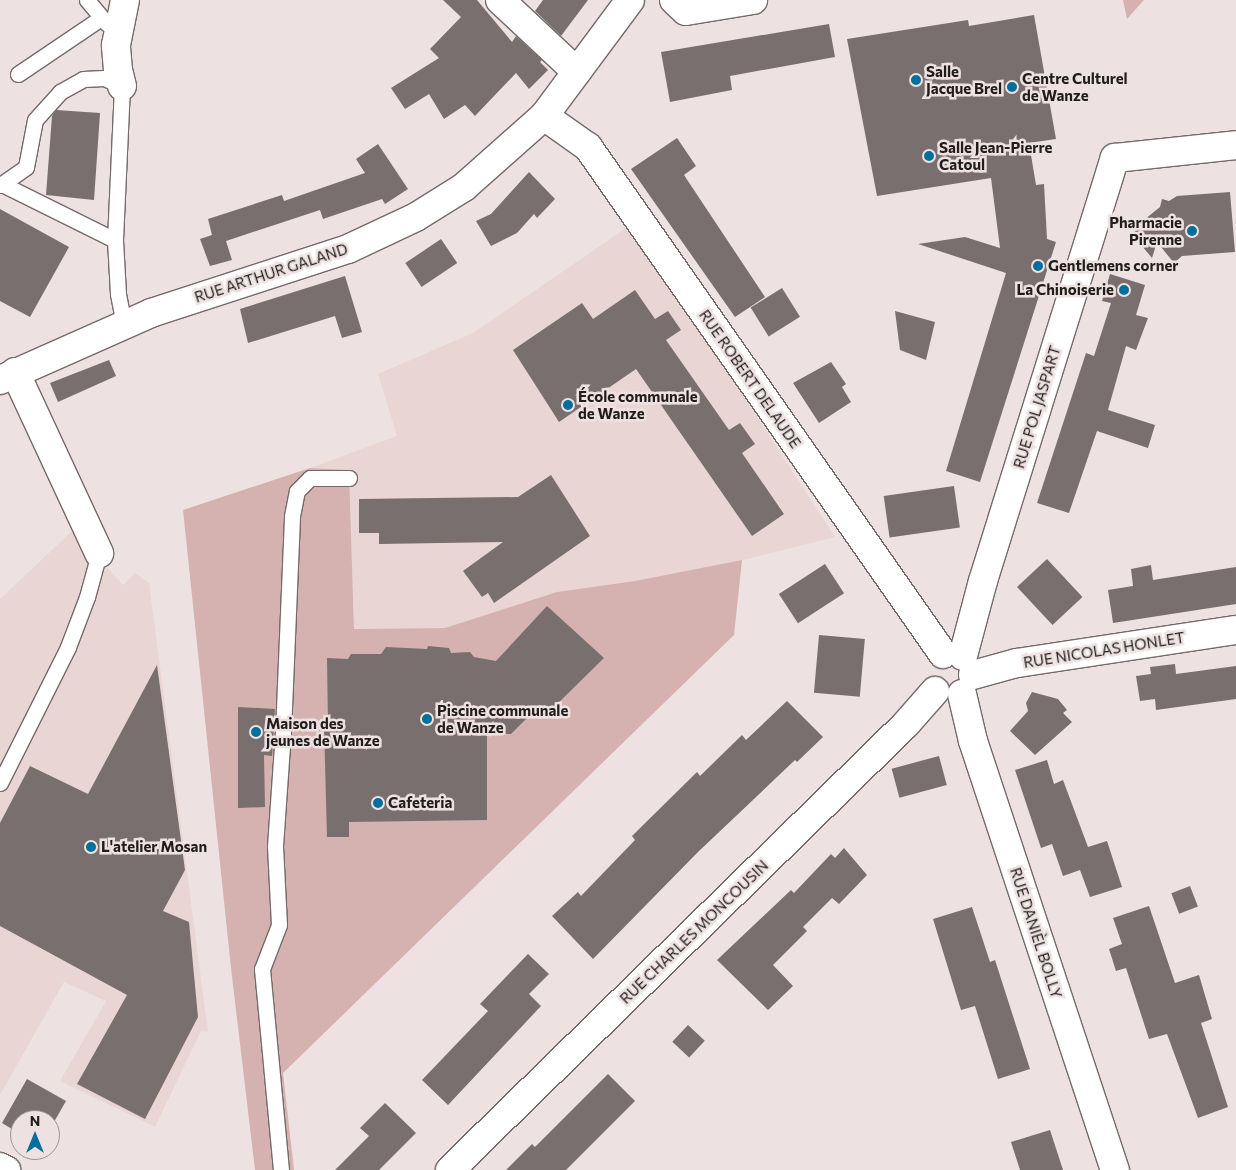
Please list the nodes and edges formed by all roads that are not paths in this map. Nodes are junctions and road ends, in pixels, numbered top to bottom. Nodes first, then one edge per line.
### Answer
1 (87, 0) edge
2 (500, 0) edge
3 (630, 0) edge
4 (674, 0) edge
5 (752, 0) edge
6 (124, 1) edge
7 (110, 27) junction
8 (577, 72) junction
9 (18, 74) dead end
10 (122, 86) junction
11 (544, 116) junction
12 (1236, 145) edge
13 (1, 185) edge
14 (115, 240) junction
15 (124, 324) junction
16 (8, 376) edge
17 (349, 478) dead end
18 (99, 553) joint
19 (1236, 630) edge
20 (960, 670) junction
21 (935, 691) junction
22 (0, 783) edge
23 (0, 1167) edge
24 (6, 1170) edge
25 (281, 1170) edge
26 (450, 1170) edge
27 (1115, 1170) edge

1 - 7 lane
2 - 8 street
3 - 8 street, RUE ARTHUR GALAND
4 - 5 street
6 - 7 street
7 - 9 lane
7 - 10 street
8 - 11 street, RUE ARTHUR GALAND
10 - 13 lane
10 - 14 lane
11 - 15 street, RUE ARTHUR GALAND
11 - 20 street, RUE ROBERT DELAUDE
12 - 20 street, RUE POL JASPART
13 - 14 lane
14 - 15 lane
15 - 16 street, RUE ARTHUR GALAND
16 - 18 street, RUE ARTHUR GALAND
17 - 25 lane
18 - 22 lane
19 - 20 street, RUE NICOLAS HONLET
20 - 21 street, RUE NICOLAS HONLET
20 - 21 street
20 - 27 street, RUE DANIÈL BOLLY
21 - 26 street, RUE CHARLES MONCOUSIN
23 - 24 street

